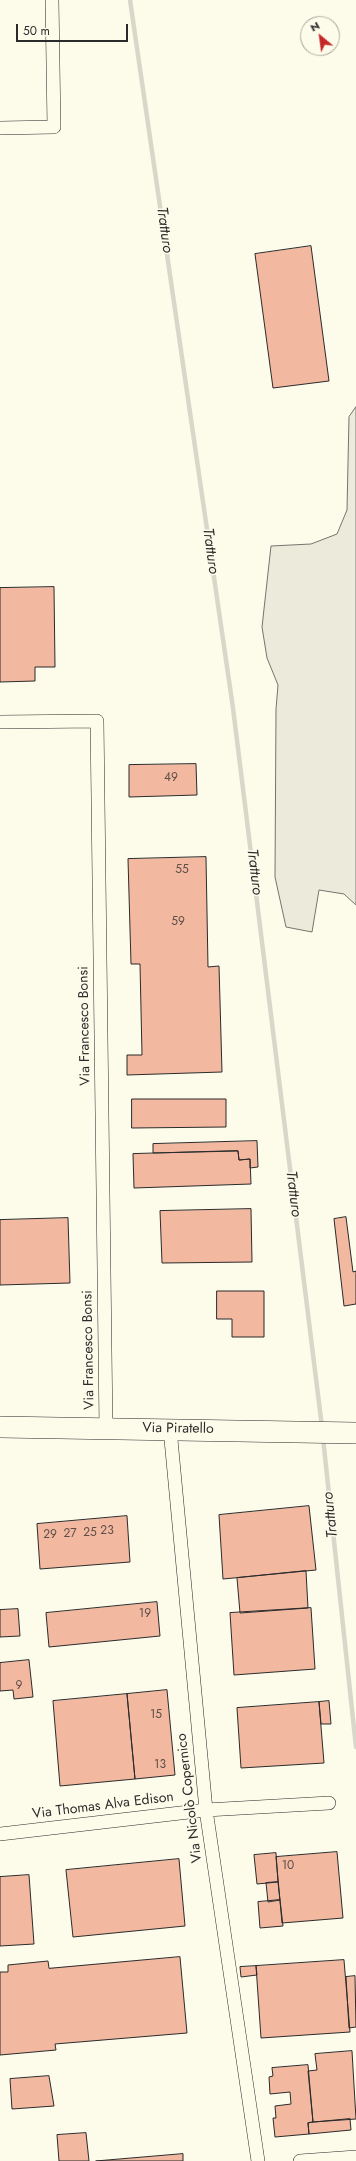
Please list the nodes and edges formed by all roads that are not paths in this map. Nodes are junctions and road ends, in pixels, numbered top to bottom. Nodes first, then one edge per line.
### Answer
1 (52, 0) edge
2 (0, 128) edge
3 (0, 722) edge
4 (0, 1427) edge
5 (106, 1428) junction
6 (170, 1429) junction
7 (355, 1433) edge
8 (329, 1803) dead end
9 (206, 1810) junction
10 (0, 1834) edge
11 (356, 2157) edge
12 (258, 2161) edge
13 (300, 2161) edge

1 - 2 street
3 - 5 street, Via Francesco Bonsi
4 - 5 main road, Via Piratello
5 - 6 main road, Via Piratello
6 - 7 main road, Via Piratello
6 - 9 street, Via Nicolò Copernico
8 - 9 street, Via Thomas Alva Edison
9 - 10 street, Via Thomas Alva Edison
9 - 12 street, Via Nicolò Copernico
11 - 13 street

